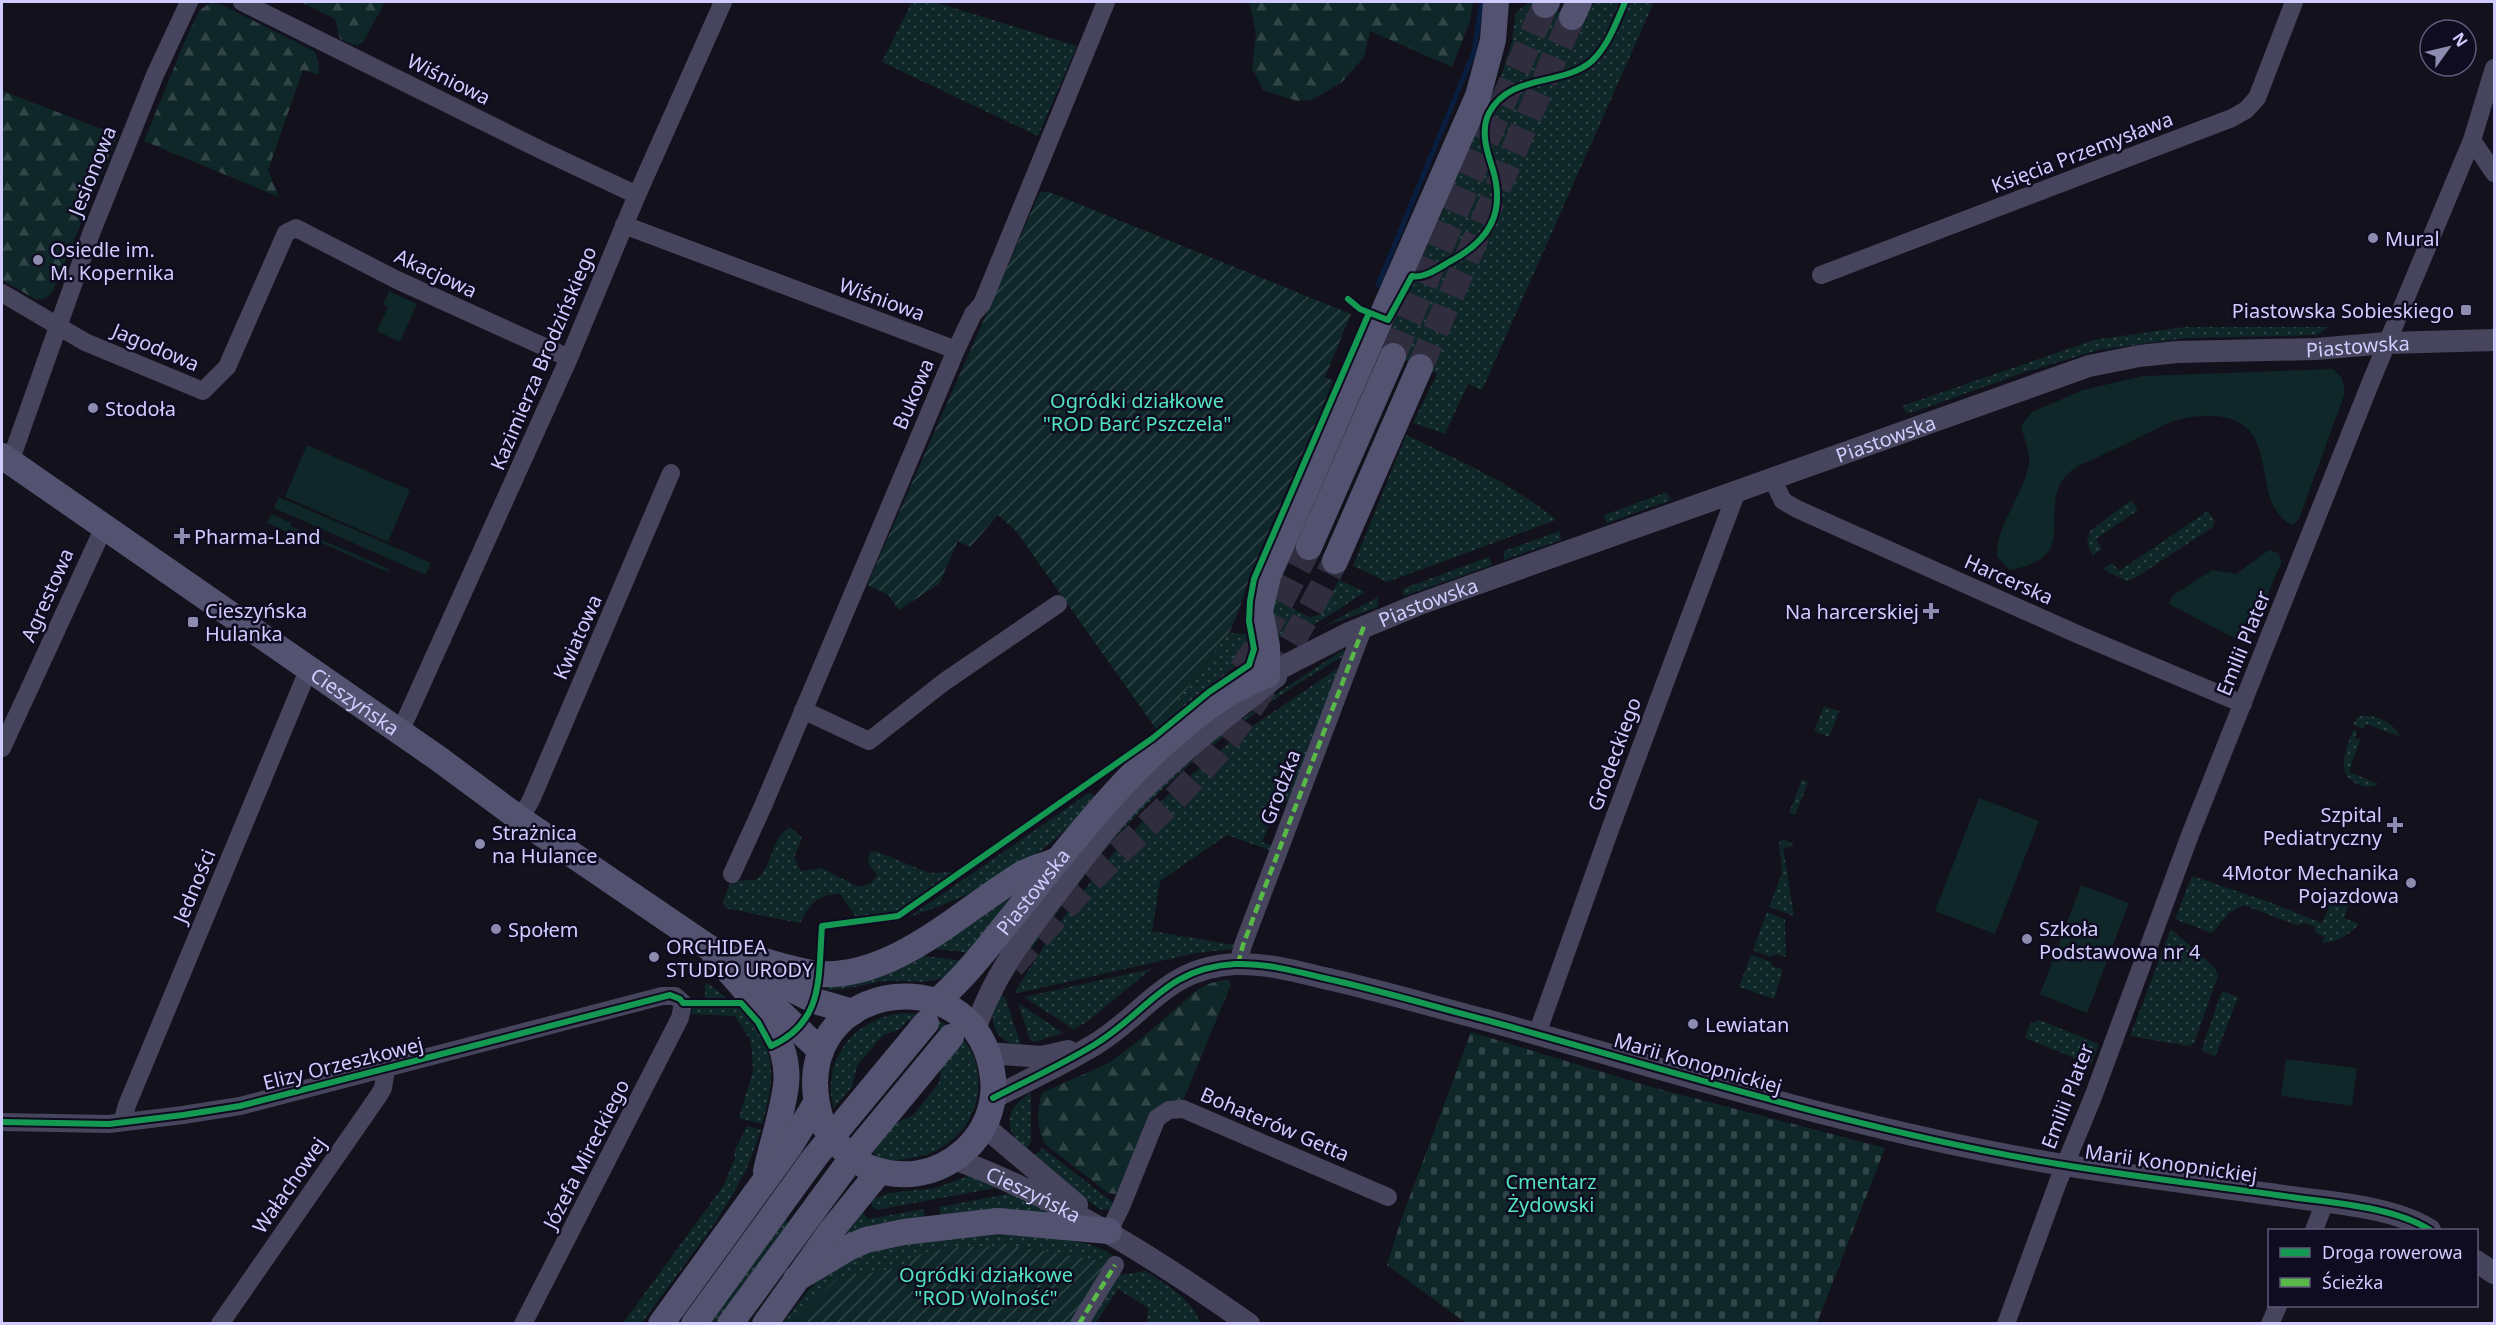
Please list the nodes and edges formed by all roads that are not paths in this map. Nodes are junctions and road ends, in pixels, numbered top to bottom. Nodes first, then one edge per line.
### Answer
1 (189, 2) edge
2 (242, 2) edge
3 (723, 2) edge
4 (1106, 2) edge
5 (1496, 2) edge
6 (2294, 2) edge
7 (2494, 68) edge
8 (2472, 140) junction
9 (2494, 173) edge
10 (637, 195) junction
11 (624, 225) junction
12 (286, 233) joint
13 (1821, 275) dead end
14 (2, 292) edge
15 (60, 327) junction
16 (2494, 340) edge
17 (2387, 343) junction
18 (956, 350) junction
19 (1393, 356) tunnel mouth
20 (569, 358) junction
21 (1420, 367) tunnel mouth
22 (6, 459) edge
23 (671, 473) dead end
24 (1772, 478) junction
25 (1737, 491) junction
26 (104, 527) junction
27 (1309, 547) tunnel mouth
28 (1335, 561) tunnel mouth
29 (1058, 604) dead end
30 (1364, 626) junction
31 (1302, 657) junction
32 (309, 668) junction
33 (1267, 675) junction
34 (2243, 704) junction
35 (803, 710) junction
36 (400, 732) junction
37 (2, 748) edge
38 (520, 819) junction
39 (1057, 860) junction
40 (732, 874) dead end
41 (708, 947) junction
42 (1238, 964) junction
43 (683, 1003) joint
44 (853, 1012) junction
45 (931, 1012) junction
46 (963, 1033) junction
47 (1537, 1034) junction
48 (1093, 1046) junction
49 (821, 1051) junction
50 (988, 1053) junction
51 (386, 1069) junction
52 (993, 1098) junction
53 (819, 1113) junction
54 (2, 1122) edge
55 (122, 1122) junction
56 (984, 1126) junction
57 (955, 1159) junction
58 (2064, 1165) junction
59 (873, 1170) junction
60 (765, 1180) junction
61 (1388, 1197) dead end
62 (2325, 1202) junction
63 (2314, 1229) edge
64 (2428, 1229) edge
65 (1109, 1231) junction
66 (2478, 1262) edge
67 (1115, 1265) dead end
68 (2494, 1273) edge
69 (796, 1279) junction
70 (2277, 1307) edge
71 (1234, 1319) edge
72 (220, 1323) edge
73 (523, 1323) edge
74 (661, 1323) edge
75 (694, 1323) edge
76 (730, 1323) edge
77 (765, 1323) edge
78 (1079, 1323) edge
79 (2007, 1323) edge
80 (2270, 1323) edge

1 - 15 street, Jesionowa
2 - 10 street, Wiśniowa
3 - 10 street, Kazimierza Brodzińskiego
4 - 18 street, Bukowa
5 - 33 main road
6 - 13 street, Księcia Przemysława
7 - 8 street, Emilii Plater
8 - 9 street
8 - 17 street, Emilii Plater
10 - 11 street, Kazimierza Brodzińskiego
11 - 18 street, Wiśniowa
11 - 20 street, Kazimierza Brodzińskiego
12 - 15 street, Jagodowa
12 - 20 street, Akacjowa
14 - 15 street, Jagodowa
15 - 22 street, Jesionowa
16 - 17 street, Piastowska
17 - 24 street, Piastowska
17 - 34 street, Emilii Plater
18 - 35 street, Bukowa
19 - 27 main road
20 - 36 street, Kazimierza Brodzińskiego
21 - 28 main road
22 - 26 main road, Cieszyńska
23 - 38 street, Kwiatowa
24 - 25 street, Piastowska
24 - 34 street, Harcerska
25 - 30 street, Piastowska
25 - 47 street, Grodeckiego
26 - 32 main road, Cieszyńska
26 - 37 street, Agrestowa
29 - 35 street
30 - 31 street, Piastowska
30 - 42 street, Grodzka
31 - 33 street, Piastowska
31 - 46 street, Piastowska
32 - 36 main road, Cieszyńska
32 - 55 street, Jedności
33 - 39 main road, Piastowska
34 - 58 street, Emilii Plater
35 - 40 street, Bukowa
36 - 38 main road, Cieszyńska
38 - 41 main road, Cieszyńska
39 - 41 main road
39 - 45 main road, Piastowska
41 - 44 main road, Cieszyńska
41 - 49 main road, Cieszyńska
41 - 60 main road
42 - 47 street, Marii Konopnickiej
42 - 48 street, Marii Konopnickiej
43 - 51 street, Elizy Orzeszkowej
43 - 73 street, Józefa Mireckiego
44 - 45 main road
44 - 49 main road
45 - 46 main road
45 - 75 main road, Piastowska
46 - 50 main road
46 - 76 main road
47 - 58 street, Marii Konopnickiej
48 - 50 street, Marii Konopnickiej
48 - 52 street, Marii Konopnickiej
49 - 53 main road
50 - 52 main road
51 - 55 street, Elizy Orzeszkowej
51 - 72 street, Wałachowej
52 - 56 main road
53 - 59 main road, bridge
53 - 60 main road
54 - 55 street, Elizy Orzeszkowej
56 - 57 main road
56 - 65 street, Cieszyńska
57 - 59 main road
57 - 65 street, Cieszyńska
58 - 62 street, Marii Konopnickiej
58 - 79 street, Emilii Plater
59 - 69 main road
60 - 74 main road
61 - 65 street, Bohaterów Getta
62 - 63 street
62 - 64 street, Marii Konopnickiej
65 - 69 main road
65 - 71 street, Cieszyńska
66 - 68 street
67 - 78 street
69 - 77 main road
70 - 80 street

